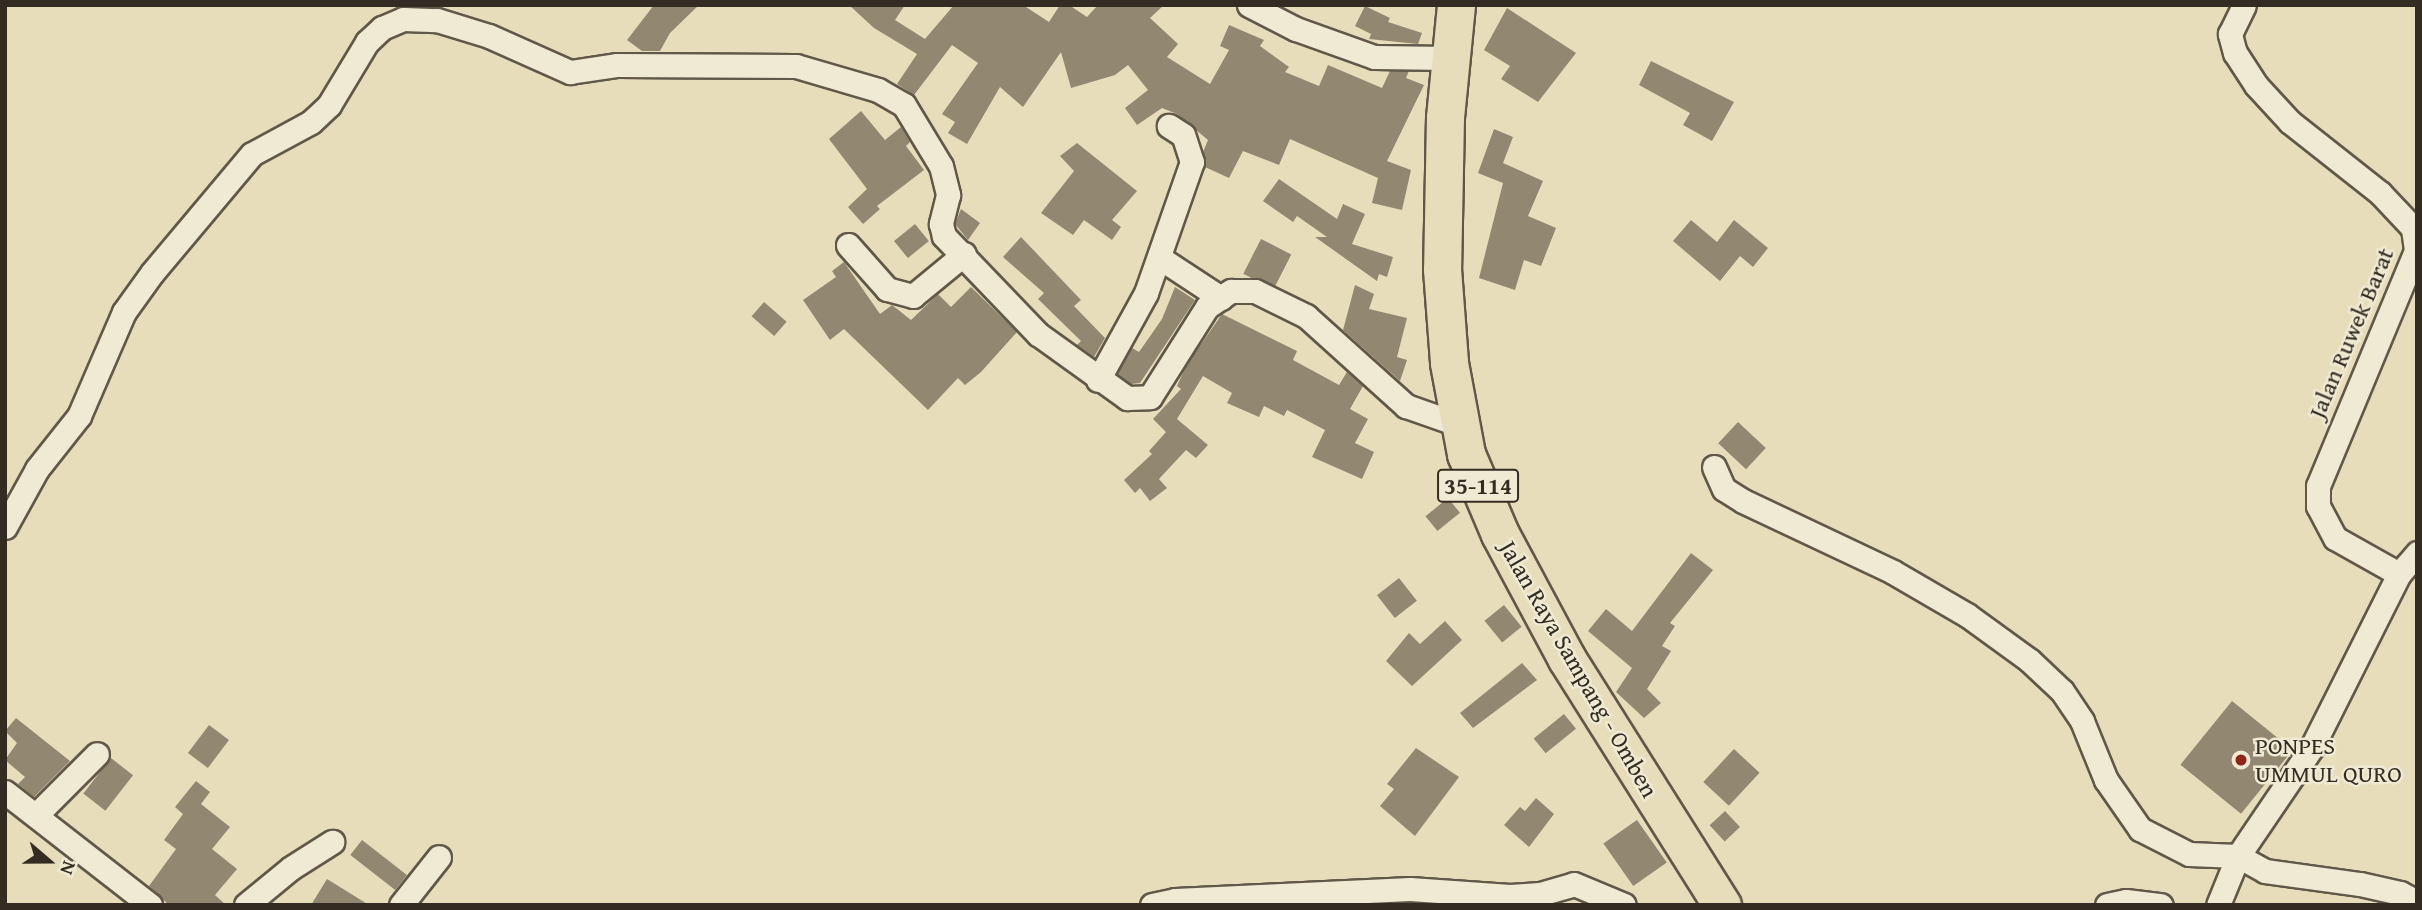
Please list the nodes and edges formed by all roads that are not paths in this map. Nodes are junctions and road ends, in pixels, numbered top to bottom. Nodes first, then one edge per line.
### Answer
1 (1248, 5) edge
2 (1456, 5) edge
3 (2244, 5) edge
4 (437, 13) edge
5 (1450, 58) junction
6 (1169, 125) dead end
7 (848, 245) dead end
8 (964, 254) junction
9 (1160, 258) junction
10 (1220, 298) junction
11 (1098, 380) junction
12 (1460, 425) junction
13 (1714, 467) dead end
14 (5, 527) edge
15 (2417, 553) edge
16 (2399, 574) junction
17 (97, 754) dead end
18 (5, 792) edge
19 (36, 816) junction
20 (332, 842) dead end
21 (439, 858) dead end
22 (2235, 864) junction
23 (2417, 902) edge
24 (2220, 903) edge
25 (1720, 904) edge
26 (150, 905) edge
27 (246, 905) edge
28 (401, 905) edge
29 (1152, 905) edge
30 (1623, 905) edge
31 (2107, 905) edge
32 (2161, 905) edge

1 - 5 street
2 - 5 main road, Jalan Raya Sampang - Omben / 35-114
3 - 16 street, Jalan Ruwek Barat
4 - 8 street
4 - 14 street
5 - 12 main road, Jalan Raya Sampang - Omben / 35-114
6 - 9 street
7 - 8 street
8 - 11 street
9 - 10 street
9 - 11 street
10 - 11 street
10 - 12 street
12 - 25 main road, Jalan Raya Sampang - Omben / 35-114
13 - 22 street
15 - 16 street
16 - 22 street
17 - 19 street
18 - 19 street
19 - 26 street
20 - 27 street
21 - 28 street
22 - 23 street
22 - 24 street
29 - 30 street
31 - 32 street

